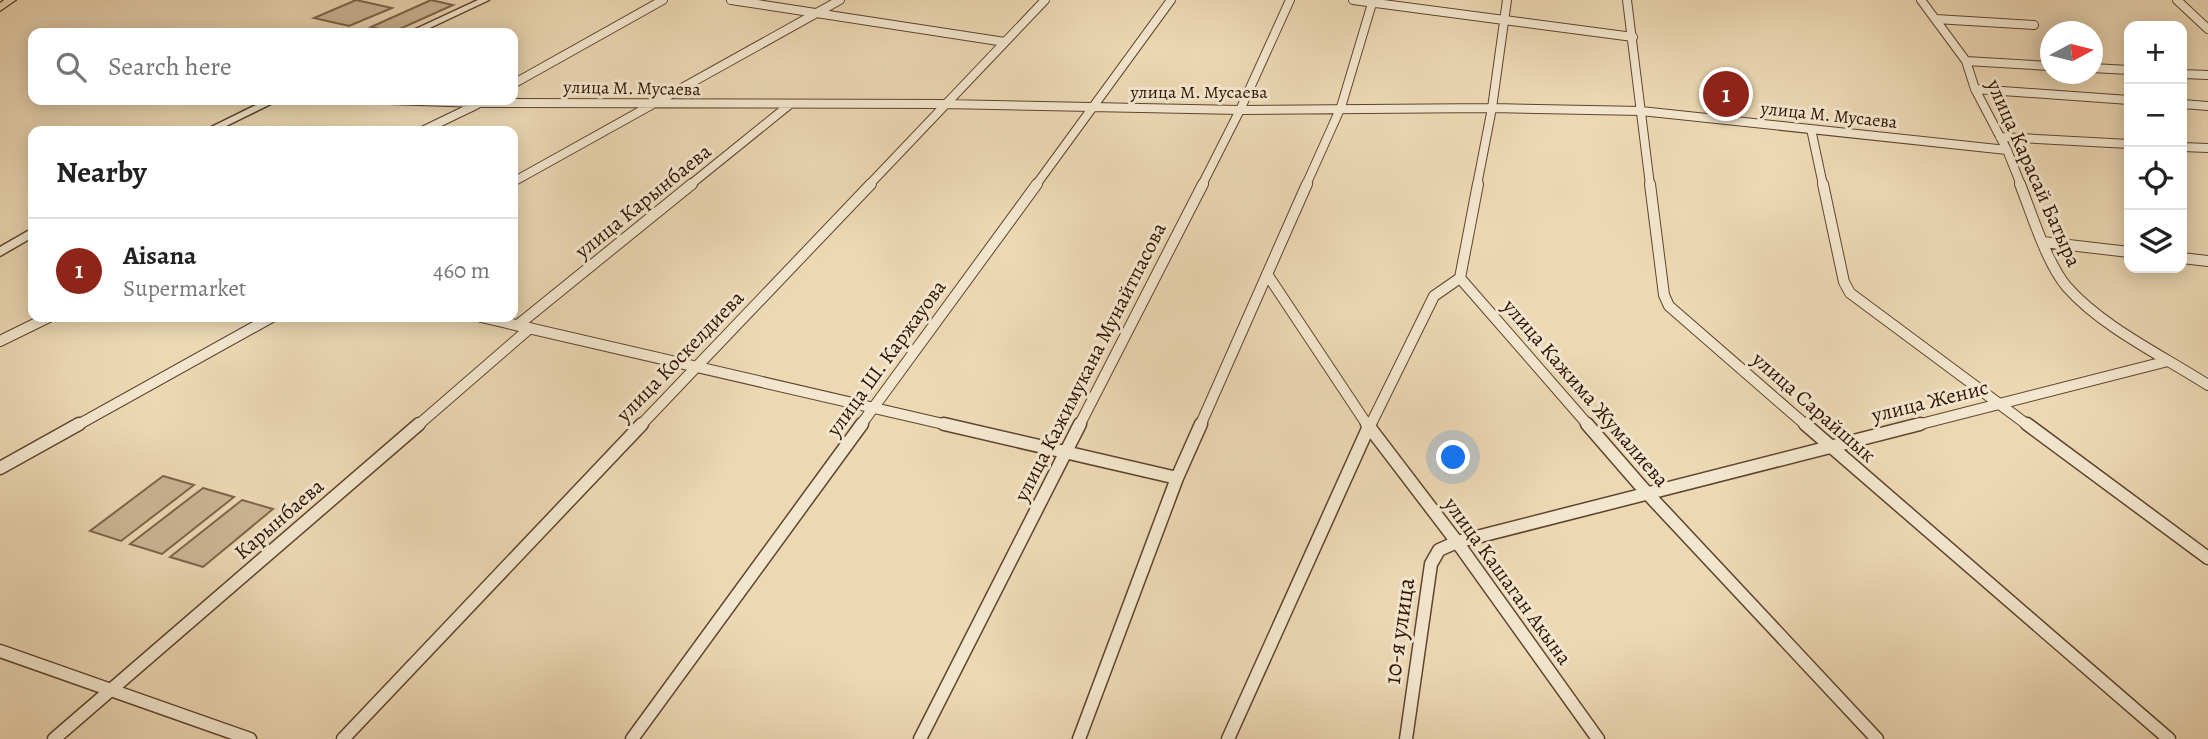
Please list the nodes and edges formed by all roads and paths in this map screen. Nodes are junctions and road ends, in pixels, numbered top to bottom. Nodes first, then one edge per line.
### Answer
1 (11, 0) edge
2 (485, 0) edge
3 (663, 0) edge
4 (731, 0) edge
5 (840, 0) edge
6 (1045, 0) edge
7 (1171, 0) edge
8 (1290, 0) edge
9 (1353, 0) edge
10 (1507, 0) edge
11 (1628, 0) edge
12 (1922, 0) edge
13 (2177, 0) edge
14 (1372, 1) edge
15 (0, 8) edge
16 (815, 14) junction
17 (1936, 19) junction
18 (1503, 20) junction
19 (2034, 25) dead end
20 (423, 28) edge
21 (2208, 29) edge
22 (1633, 37) junction
23 (1005, 42) junction
24 (1966, 61) junction
25 (2040, 65) edge
26 (2103, 69) edge
27 (2124, 70) edge
28 (2187, 74) edge
29 (2208, 75) edge
30 (518, 81) edge
31 (1975, 89) junction
32 (2124, 100) edge
33 (518, 102) edge
34 (656, 104) junction
35 (945, 104) junction
36 (2187, 104) edge
37 (263, 105) edge
38 (474, 105) edge
39 (789, 105) junction
40 (2208, 106) edge
41 (1093, 107) junction
42 (1341, 107) junction
43 (1492, 108) junction
44 (1240, 110) junction
45 (1641, 111) junction
46 (219, 126) edge
47 (432, 126) edge
48 (1811, 129) junction
49 (2000, 137) junction
50 (2124, 144) edge
51 (2187, 147) edge
52 (2208, 148) edge
53 (2007, 150) junction
54 (518, 179) edge
55 (28, 235) edge
56 (2043, 242) junction
57 (2124, 251) edge
58 (0, 252) edge
59 (2187, 259) edge
60 (2208, 261) edge
61 (1267, 274) junction
62 (1460, 278) junction
63 (39, 322) edge
64 (263, 322) edge
65 (505, 322) edge
66 (524, 326) junction
67 (0, 341) edge
68 (2168, 361) junction
69 (697, 366) junction
70 (2208, 385) edge
71 (1997, 405) junction
72 (874, 407) junction
73 (1369, 427) junction
74 (1830, 446) junction
75 (1066, 452) junction
76 (0, 468) edge
77 (1177, 478) junction
78 (1646, 492) junction
79 (1457, 542) junction
80 (2208, 558) edge
81 (0, 652) edge
82 (110, 690) junction
83 (54, 739) edge
84 (250, 739) edge
85 (343, 739) edge
86 (632, 739) edge
87 (920, 739) edge
88 (1079, 739) edge
89 (1228, 739) edge
90 (1406, 739) edge
91 (1598, 739) edge
92 (1877, 739) edge
93 (2169, 739) edge

1 - 15 highway
2 - 20 street
3 - 30 street
4 - 16 street
5 - 16 street
6 - 23 street, улица Коскелдиева
7 - 41 street, улица Ш. Каржауова
8 - 44 street, улица Кажимукана Мунайтпасова
9 - 14 street
10 - 18 street
11 - 22 street, улица Сарайшык
12 - 17 street, улица Карасай Батыра
13 - 21 street
14 - 18 street
14 - 42 street
16 - 23 street
16 - 34 street
17 - 19 street
17 - 24 street, улица Карасай Батыра
18 - 22 street
18 - 43 street
22 - 45 street, улица Сарайшык
23 - 35 street, улица Коскелдиева
24 - 25 street
24 - 31 street, улица Карасай Батыра
26 - 27 street
28 - 29 street
31 - 32 street
31 - 49 street, улица Карасай Батыра
33 - 34 street, улица М. Мусаева
34 - 39 street, улица М. Мусаева
34 - 54 street
35 - 39 street, улица М. Мусаева
35 - 41 street, улица М. Мусаева
35 - 69 street, улица Коскелдиева
36 - 40 street
37 - 46 street
38 - 47 street
39 - 66 street, улица Карынбаева
41 - 44 street, улица М. Мусаева
41 - 72 street, улица Ш. Каржауова
42 - 43 street, улица М. Мусаева
42 - 44 street, улица М. Мусаева
42 - 61 street
43 - 45 street, улица М. Мусаева
43 - 62 street
44 - 75 street, улица Кажимукана Мунайтпасова
45 - 48 street, улица М. Мусаева
45 - 74 street, улица Сарайшык
48 - 53 street, улица М. Мусаева
48 - 71 street
49 - 50 street
49 - 53 street, улица Карасай Батыра
51 - 52 street
53 - 56 street, улица Карасай Батыра
55 - 58 street
56 - 57 street
56 - 68 street, улица Карасай Батыра
59 - 60 street
61 - 73 street, улица Кашаган Акына
61 - 77 street
62 - 73 street
62 - 78 street, улица Кажима Жумалиева
63 - 67 street
64 - 76 street
65 - 66 street
66 - 69 street
66 - 82 street, Карынбаева
68 - 70 street, улица Карасай Батыра
68 - 71 street, улица Женис
69 - 72 street
69 - 85 street, улица Коскелдиева
71 - 74 street, улица Женис
71 - 80 street
72 - 75 street
72 - 86 street, улица Ш. Каржауова
73 - 79 street, улица Кашаган Акына
73 - 89 street
74 - 78 street, улица Женис
74 - 93 street, улица Сарайшык
75 - 77 street
75 - 87 street, улица Кажимукана Мунайтпасова
77 - 88 street
78 - 79 street, улица Женис
78 - 92 street, улица Кажима Жумалиева
79 - 90 street, 10-я улица
79 - 91 street, улица Кашаган Акына
81 - 82 street
82 - 83 street, Карынбаева
82 - 84 street

